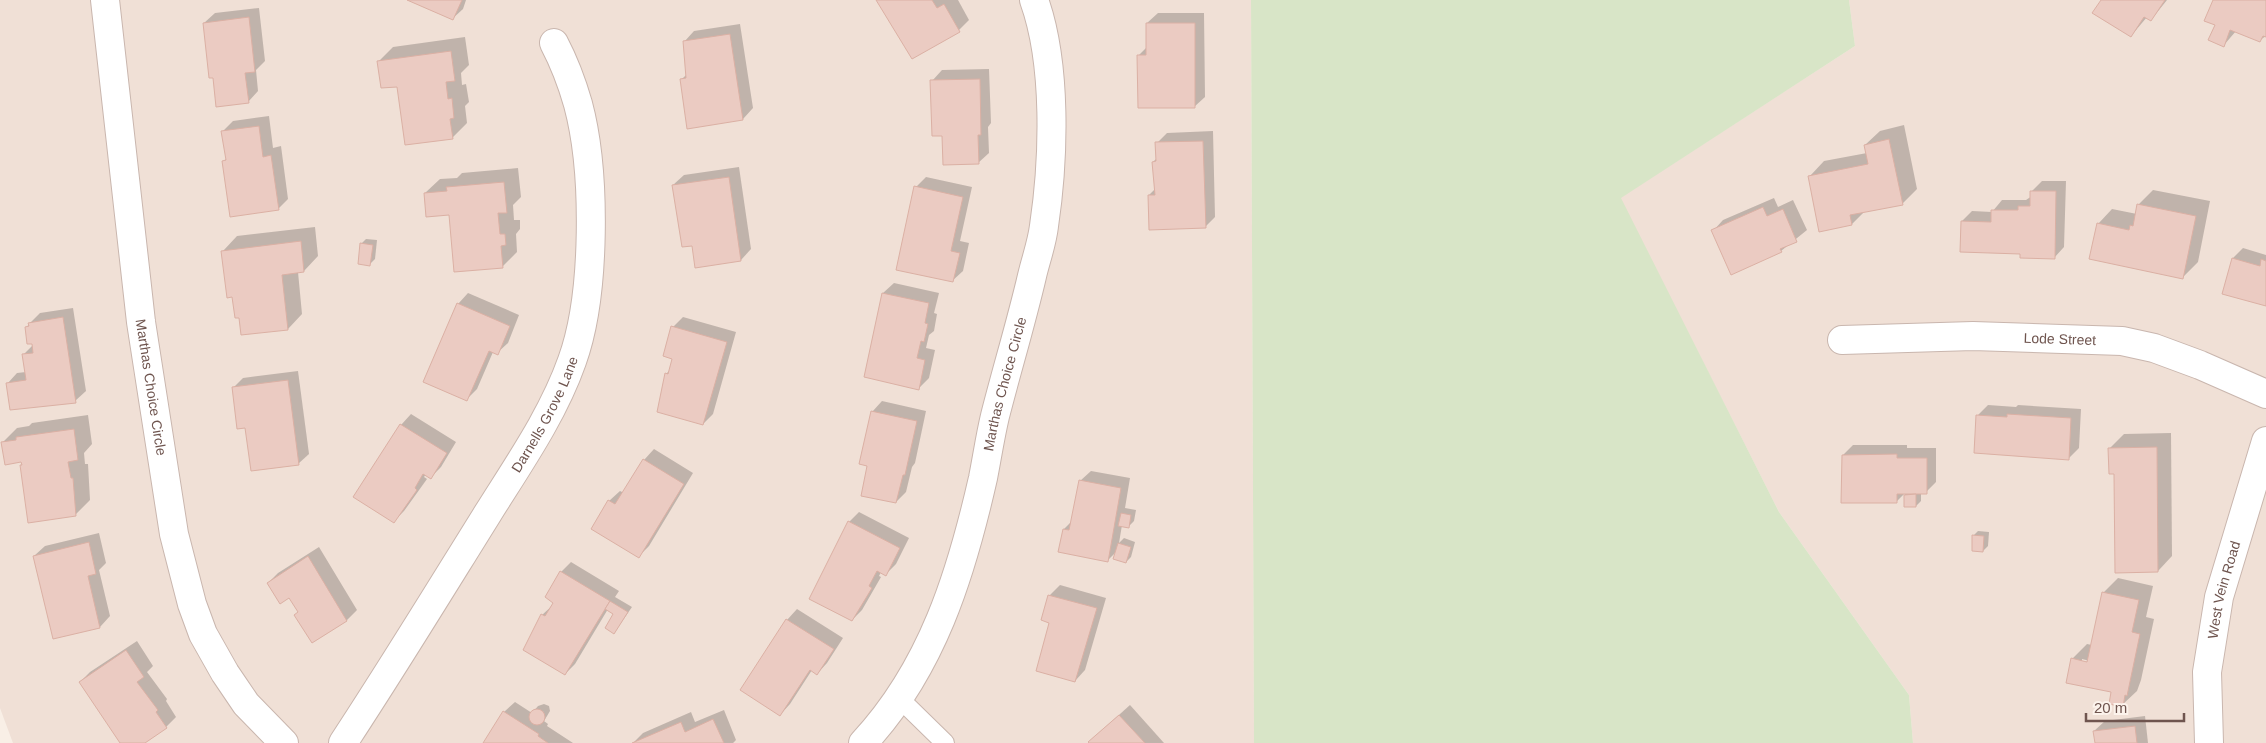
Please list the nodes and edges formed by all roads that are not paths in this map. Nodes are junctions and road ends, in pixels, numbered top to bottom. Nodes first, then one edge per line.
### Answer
1 (105, 0) edge
2 (1034, 0) edge
3 (554, 42) dead end
4 (1842, 340) dead end
5 (2266, 394) edge
6 (2266, 441) edge
7 (900, 699) junction
8 (284, 743) edge
9 (343, 743) edge
10 (863, 743) edge
11 (945, 743) edge
12 (2209, 743) edge

1 - 8 street, Marthas Choice Circle
2 - 7 street, Marthas Choice Circle
3 - 9 street, Darnells Grove Lane
4 - 5 street, Lode Street
6 - 12 street, West Vein Road
7 - 10 street, Marthas Choice Circle
7 - 11 lane

